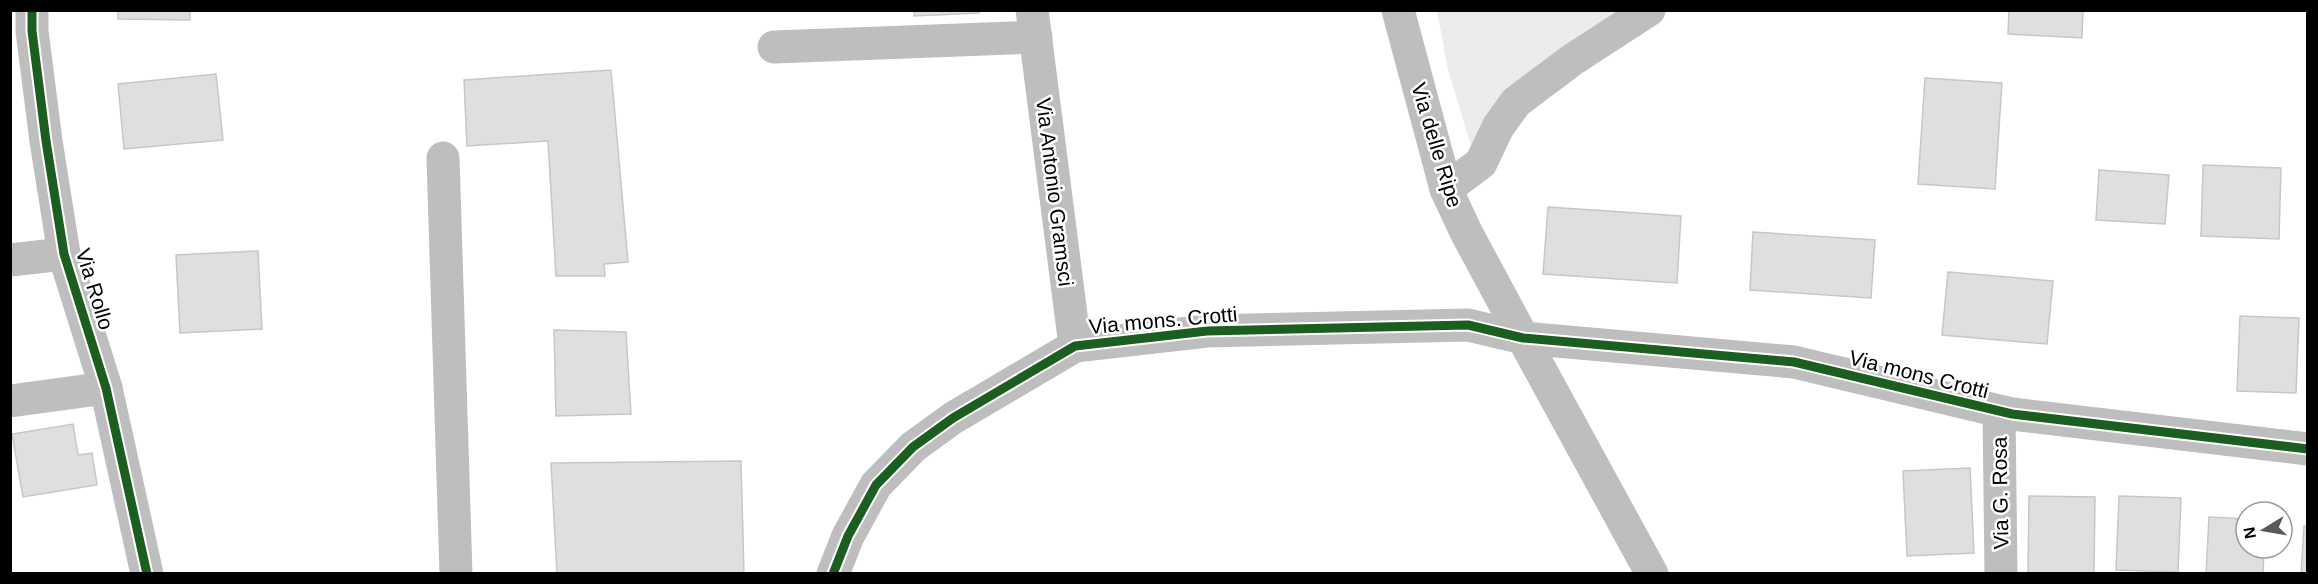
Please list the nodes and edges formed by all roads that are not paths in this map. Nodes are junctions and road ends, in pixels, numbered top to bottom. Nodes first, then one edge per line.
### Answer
1 (1398, 10) edge
2 (1649, 10) edge
3 (25, 14) edge
4 (1040, 18) edge
5 (774, 47) dead end
6 (443, 158) dead end
7 (1446, 189) junction
8 (64, 254) junction
9 (10, 261) edge
10 (1523, 338) junction
11 (1075, 346) junction
12 (106, 388) junction
13 (10, 401) edge
14 (1999, 412) junction
15 (2307, 448) edge
16 (147, 573) edge
17 (456, 573) edge
18 (833, 573) edge
19 (1652, 573) edge
20 (2001, 573) edge

1 - 7 street, Via delle Ripe
2 - 7 street
3 - 8 street, Via Rollo
4 - 5 street, Via Antonio Gramsci
4 - 11 street, Via Antonio Gramsci
6 - 17 street
7 - 10 street, Via delle Ripe
8 - 9 street
8 - 12 street, Via Rollo
10 - 11 street, Via mons. Crotti
10 - 14 street, Via mons Crotti
10 - 19 street, Via delle Ripe
11 - 18 street, Via mons. Crotti
12 - 13 street
12 - 16 street, Via Rollo
14 - 15 street, Via mons Crotti
14 - 20 street, Via G. Rosa

